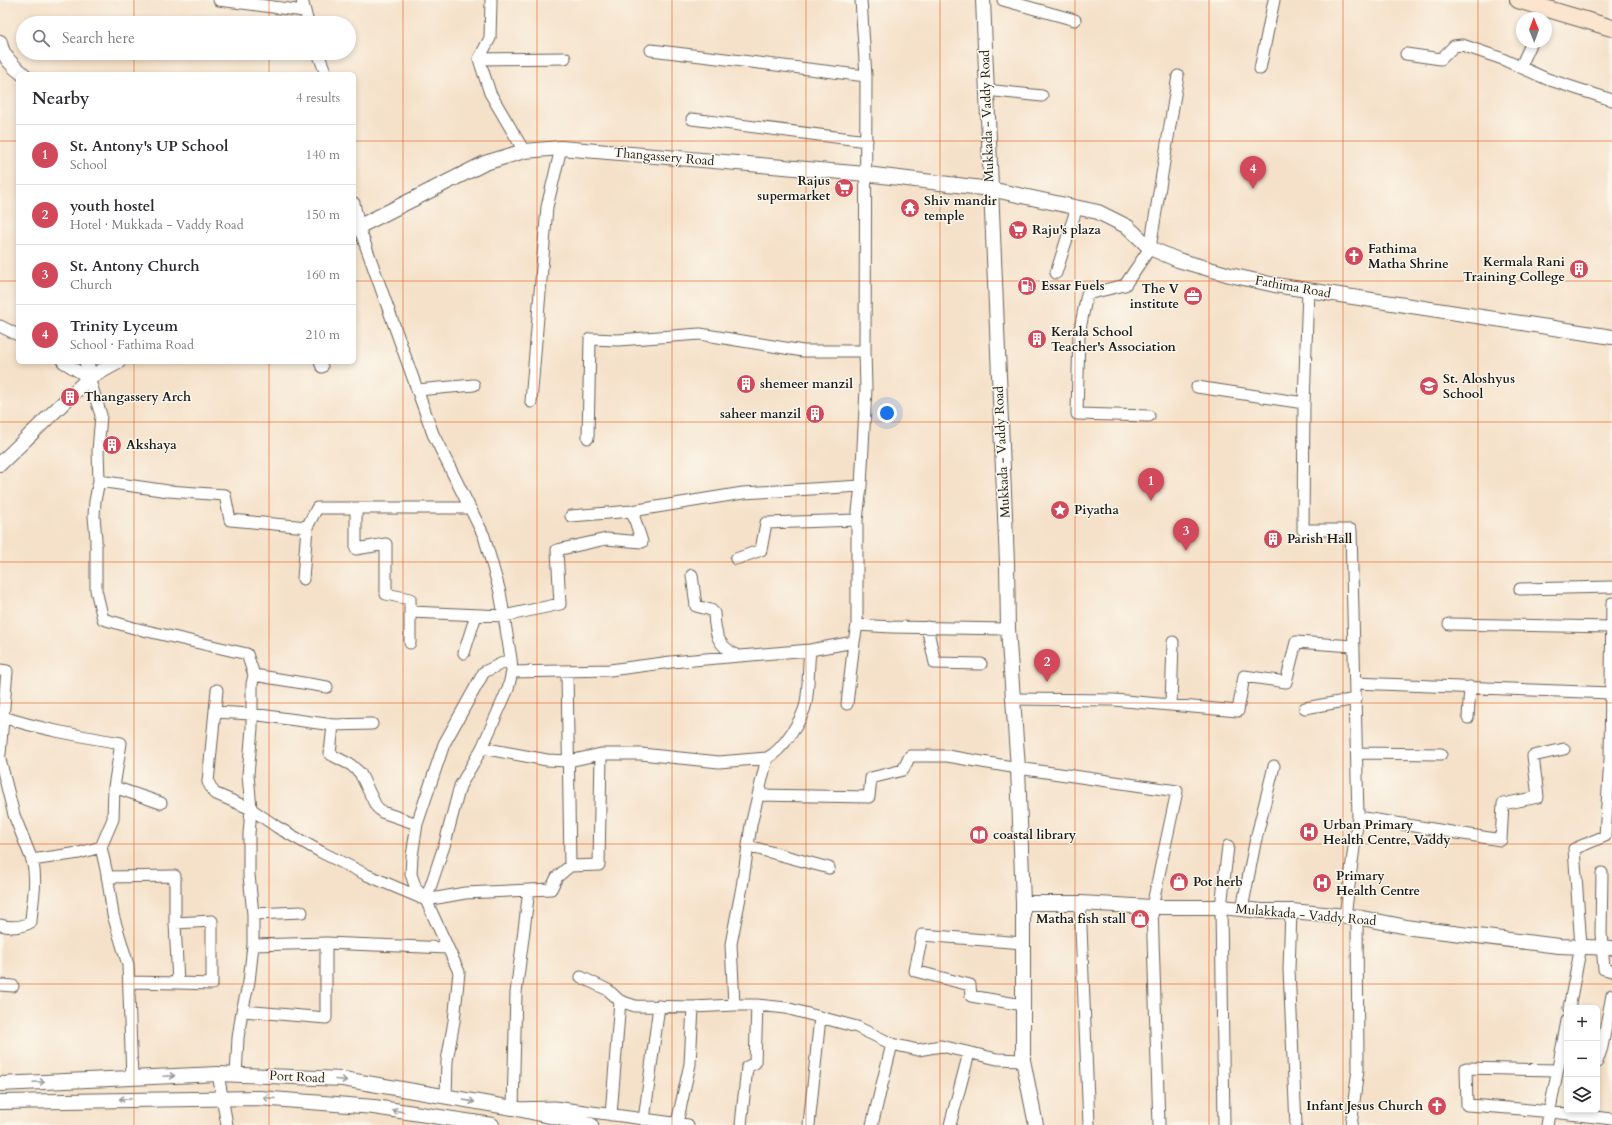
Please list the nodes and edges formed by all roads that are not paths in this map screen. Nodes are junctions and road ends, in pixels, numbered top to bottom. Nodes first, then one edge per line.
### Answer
1 (219, 0) edge
2 (302, 0) edge
3 (491, 0) edge
4 (861, 0) edge
5 (983, 0) edge
6 (1004, 0) edge
7 (1274, 0) edge
8 (1518, 0) edge
9 (304, 11) junction
10 (1541, 12) edge
11 (1552, 15) edge
12 (306, 16) edge
13 (1075, 20) dead end
14 (1612, 28) edge
15 (0, 46) edge
16 (1529, 48) edge
17 (651, 50) dead end
18 (1406, 54) dead end
19 (565, 58) dead end
20 (321, 60) edge
21 (479, 60) junction
22 (1521, 66) junction
23 (1260, 69) dead end
24 (20, 72) edge
25 (325, 72) edge
26 (866, 76) junction
27 (1178, 76) dead end
28 (986, 90) junction
29 (1042, 96) dead end
30 (1612, 100) edge
31 (692, 119) dead end
32 (867, 141) junction
33 (561, 148) junction
34 (524, 151) junction
35 (866, 174) junction
36 (990, 189) junction
37 (1077, 207) junction
38 (356, 228) edge
39 (1150, 248) junction
40 (1056, 273) dead end
41 (1308, 290) junction
42 (0, 326) edge
43 (16, 334) edge
44 (1612, 337) edge
45 (865, 352) junction
46 (66, 364) edge
47 (87, 364) edge
48 (114, 364) edge
49 (89, 378) junction
50 (474, 385) dead end
51 (1198, 387) dead end
52 (417, 390) junction
53 (531, 402) dead end
54 (1304, 404) junction
55 (1149, 416) dead end
56 (588, 438) dead end
57 (0, 464) edge
58 (99, 482) junction
59 (861, 486) junction
60 (356, 508) junction
61 (470, 508) junction
62 (632, 511) junction
63 (571, 516) dead end
64 (857, 520) junction
65 (308, 526) junction
66 (736, 559) dead end
67 (692, 575) dead end
68 (303, 579) dead end
69 (1612, 587) edge
70 (1520, 589) dead end
71 (1612, 603) edge
72 (411, 612) junction
73 (476, 615) junction
74 (504, 616) junction
75 (1449, 624) dead end
76 (857, 625) junction
77 (927, 627) junction
78 (1611, 627) edge
79 (1008, 629) junction
80 (854, 642) junction
81 (1173, 642) dead end
82 (410, 643) dead end
83 (1353, 646) junction
84 (810, 650) junction
85 (464, 653) dead end
86 (736, 655) junction
87 (511, 659) junction
88 (982, 664) dead end
89 (0, 670) edge
90 (567, 671) junction
91 (512, 672) junction
92 (254, 675) junction
93 (1355, 683) junction
94 (326, 687) dead end
95 (1470, 687) junction
96 (217, 690) dead end
97 (1611, 693) junction
98 (1013, 699) junction
99 (1356, 699) junction
100 (847, 704) dead end
101 (1171, 705) junction
102 (1305, 708) dead end
103 (214, 712) junction
104 (252, 714) junction
105 (1611, 714) edge
106 (2, 717) edge
107 (1468, 718) dead end
108 (372, 724) dead end
109 (333, 725) junction
110 (482, 748) junction
111 (1564, 750) dead end
112 (1357, 753) junction
113 (0, 754) edge
114 (601, 754) junction
115 (1441, 754) dead end
116 (767, 758) junction
117 (1611, 759) edge
118 (0, 760) edge
119 (569, 761) junction
120 (1274, 766) dead end
121 (1018, 768) junction
122 (114, 787) junction
123 (758, 795) junction
124 (1610, 795) edge
125 (161, 803) dead end
126 (251, 809) junction
127 (1358, 817) junction
128 (417, 824) junction
129 (748, 846) junction
130 (1228, 846) dead end
131 (101, 847) junction
132 (32, 860) junction
133 (570, 866) junction
134 (829, 868) dead end
135 (1602, 873) dead end
136 (107, 877) junction
137 (529, 890) junction
138 (426, 900) junction
139 (1023, 903) junction
140 (1080, 904) junction
141 (1152, 907) junction
142 (1221, 907) junction
143 (1242, 909) junction
144 (1291, 911) junction
145 (302, 912) dead end
146 (253, 914) junction
147 (1351, 917) junction
148 (175, 923) junction
149 (0, 925) edge
150 (326, 943) junction
151 (1023, 943) junction
152 (253, 945) junction
153 (1581, 946) junction
154 (448, 948) junction
155 (1607, 948) edge
156 (1612, 971) edge
157 (581, 977) dead end
158 (130, 982) junction
159 (178, 983) junction
160 (0, 985) edge
161 (13, 986) dead end
162 (1612, 995) edge
163 (620, 1001) junction
164 (734, 1005) junction
165 (757, 1005) junction
166 (1023, 1005) junction
167 (1571, 1005) edge
168 (659, 1006) junction
169 (693, 1007) junction
170 (242, 1011) junction
171 (820, 1017) junction
172 (1564, 1037) edge
173 (892, 1044) junction
174 (969, 1053) junction
175 (1600, 1053) edge
176 (1023, 1060) junction
177 (1558, 1070) junction
178 (218, 1074) junction
179 (236, 1075) junction
180 (132, 1078) junction
181 (0, 1084) edge
182 (446, 1097) junction
183 (222, 1098) junction
184 (0, 1102) edge
185 (512, 1108) junction
186 (1550, 1111) junction
187 (1564, 1111) edge
188 (1585, 1113) edge
189 (611, 1115) junction
190 (1612, 1119) edge
191 (644, 1120) junction
192 (677, 1123) junction
193 (227, 1125) edge
194 (492, 1125) edge
195 (591, 1125) edge
196 (688, 1125) edge
197 (741, 1125) edge
198 (809, 1125) edge
199 (872, 1125) edge
200 (950, 1125) edge
201 (1036, 1125) edge
202 (1089, 1125) edge
203 (1159, 1125) edge
204 (1224, 1125) edge
205 (1296, 1125) edge
206 (1351, 1125) edge
207 (1547, 1125) edge

1 - 9 street
2 - 9 street
3 - 21 street
4 - 26 street
5 - 28 street, Mukkada - Vaddy Road
6 - 13 street
7 - 23 street
8 - 10 main road
9 - 12 street
11 - 14 main road
15 - 24 street
16 - 22 street
17 - 26 street
18 - 22 street
19 - 21 street
20 - 25 street
21 - 34 street
22 - 30 street
26 - 32 street
27 - 39 street
28 - 29 street
28 - 36 street, Mukkada - Vaddy Road
31 - 32 street
32 - 35 street
33 - 34 street, Thangassery Road
33 - 35 street, Thangassery Road
33 - 53 street
34 - 38 street, Thangassery Road
35 - 36 street, Thangassery Road
35 - 45 street
36 - 37 street, Fathima Road
36 - 79 street, Mukkada - Vaddy Road
37 - 39 street, Fathima Road
37 - 40 street
38 - 52 street
39 - 41 street, Fathima Road
39 - 55 street
41 - 44 street, Fathima Road
41 - 54 street
42 - 43 street
45 - 56 street
45 - 59 street
46 - 49 street
47 - 49 street
48 - 49 street
49 - 57 street
49 - 58 street
50 - 52 street
51 - 54 street
52 - 61 street
54 - 83 street
58 - 65 street
58 - 92 street
59 - 62 street
59 - 64 street
60 - 61 street
60 - 65 street
60 - 72 street
61 - 74 street
62 - 63 street
62 - 74 street
64 - 66 street
64 - 76 street
65 - 68 street
67 - 86 street
69 - 70 street
71 - 78 street
72 - 73 street
72 - 82 street
73 - 74 street
73 - 85 street
74 - 87 street
75 - 78 street
76 - 77 street
76 - 80 street
77 - 79 street
77 - 88 street
78 - 97 street
79 - 98 street, Mukkada - Vaddy Road
80 - 84 street
80 - 100 street
81 - 101 street
83 - 93 street
83 - 101 street
84 - 86 street
84 - 116 street
86 - 90 street
87 - 91 street
87 - 128 street
89 - 106 street
90 - 91 street
90 - 119 street
91 - 110 street
92 - 94 street
92 - 104 street
93 - 95 street
93 - 99 street
95 - 97 street
95 - 107 street
96 - 103 street
97 - 105 street
98 - 101 street
98 - 121 street, Mukkada - Vaddy Road
99 - 102 street
99 - 112 street
103 - 104 street
103 - 126 street
104 - 109 street
104 - 126 street
105 - 117 street
106 - 113 street
106 - 122 street
108 - 109 street
109 - 128 street
110 - 119 street
110 - 138 street
111 - 127 street
112 - 115 street
112 - 127 street
114 - 116 street
114 - 119 street
114 - 133 street
116 - 123 street
117 - 124 street
118 - 132 street
119 - 133 street
120 - 143 street
121 - 123 street
121 - 139 street, Mukkada - Vaddy Road
121 - 141 street
122 - 125 street
122 - 131 street
123 - 129 street
124 - 153 street
126 - 138 street
126 - 146 street
127 - 147 street
128 - 138 street
129 - 134 street
129 - 164 street
130 - 142 street
131 - 132 street
131 - 136 street
132 - 149 street
133 - 137 street
135 - 155 street
136 - 148 street
136 - 158 street
137 - 138 street
137 - 185 street
138 - 154 street
139 - 140 street, Mulakkada - Vaddy Road
139 - 151 street, Mukkada - Vaddy Road
140 - 141 street, Mulakkada - Vaddy Road
140 - 202 street
141 - 142 street, Mulakkada - Vaddy Road
141 - 203 street
142 - 143 street, Mulakkada - Vaddy Road
142 - 204 street
143 - 144 street, Mulakkada - Vaddy Road
144 - 147 street, Mulakkada - Vaddy Road
144 - 205 street
145 - 146 street
146 - 152 street
147 - 153 street, Mulakkada - Vaddy Road
147 - 206 street
148 - 159 street
148 - 159 street
150 - 152 street
150 - 154 street
150 - 170 street
151 - 166 street, Mukkada - Vaddy Road
151 - 166 street
152 - 170 street
153 - 155 street, Mulakkada - Vaddy Road
153 - 167 street
154 - 182 street
155 - 156 street
157 - 163 street
158 - 159 street
158 - 180 street
160 - 161 street
162 - 175 street
163 - 168 street
163 - 189 street
164 - 165 street
164 - 169 street
165 - 171 street
165 - 197 street
166 - 176 street, Mukkada - Vaddy Road
168 - 169 street
168 - 191 street
169 - 192 street
170 - 179 street
171 - 173 street
171 - 198 street
172 - 177 street
173 - 174 street
173 - 199 street
174 - 176 street
174 - 200 street
176 - 201 street, Mukkada - Vaddy Road
177 - 186 street
177 - 186 street
178 - 179 street, Port Road
180 -> 178 street, Port Road
178 - 183 street
179 -> 182 street, Port Road
181 -> 180 street, Port Road
182 -> 185 street, Port Road
183 -> 184 street, Port Road
183 - 193 street
194 -> 183 street, Port Road
185 - 189 street
185 - 195 street, Port Road
186 - 187 street
186 - 207 street
188 - 190 street
189 - 191 street
191 - 192 street
192 - 196 street

